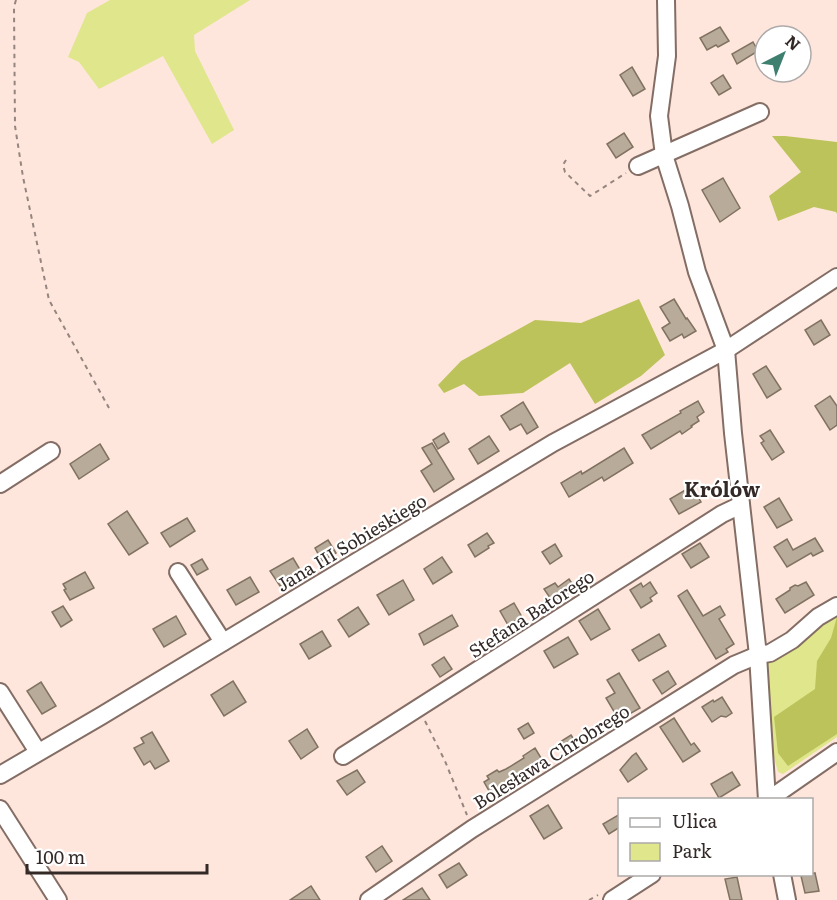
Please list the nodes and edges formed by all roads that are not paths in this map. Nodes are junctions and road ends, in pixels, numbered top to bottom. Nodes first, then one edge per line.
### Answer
1 (666, 0) edge
2 (760, 112) dead end
3 (664, 155) junction
4 (638, 166) road end
5 (837, 277) edge
6 (726, 350) junction
7 (51, 451) dead end
8 (0, 484) edge
9 (741, 505) junction
10 (178, 572) dead end
11 (837, 606) edge
12 (223, 642) junction
13 (758, 655) junction
14 (0, 692) edge
15 (38, 752) junction
16 (837, 752) edge
17 (343, 756) dead end
18 (0, 775) edge
19 (767, 798) edge
20 (770, 798) edge
21 (0, 809) edge
22 (649, 876) edge
23 (782, 876) edge
24 (58, 900) edge
25 (369, 900) edge
26 (612, 900) edge
27 (787, 900) edge

1 - 3 street
2 - 3 street
3 - 4 street
3 - 6 street
5 - 6 street, Jana III Sobieskiego
6 - 9 street
6 - 12 street, Jana III Sobieskiego
7 - 8 street
9 - 13 street
9 - 17 street, Stefana Batorego
10 - 12 street
11 - 13 street, Bolesława Chrobrego
12 - 15 street, Jana III Sobieskiego
13 - 19 street
13 - 25 street, Bolesława Chrobrego
14 - 15 street
15 - 18 street, Jana III Sobieskiego
16 - 20 street
21 - 24 street
22 - 26 street
23 - 27 street

